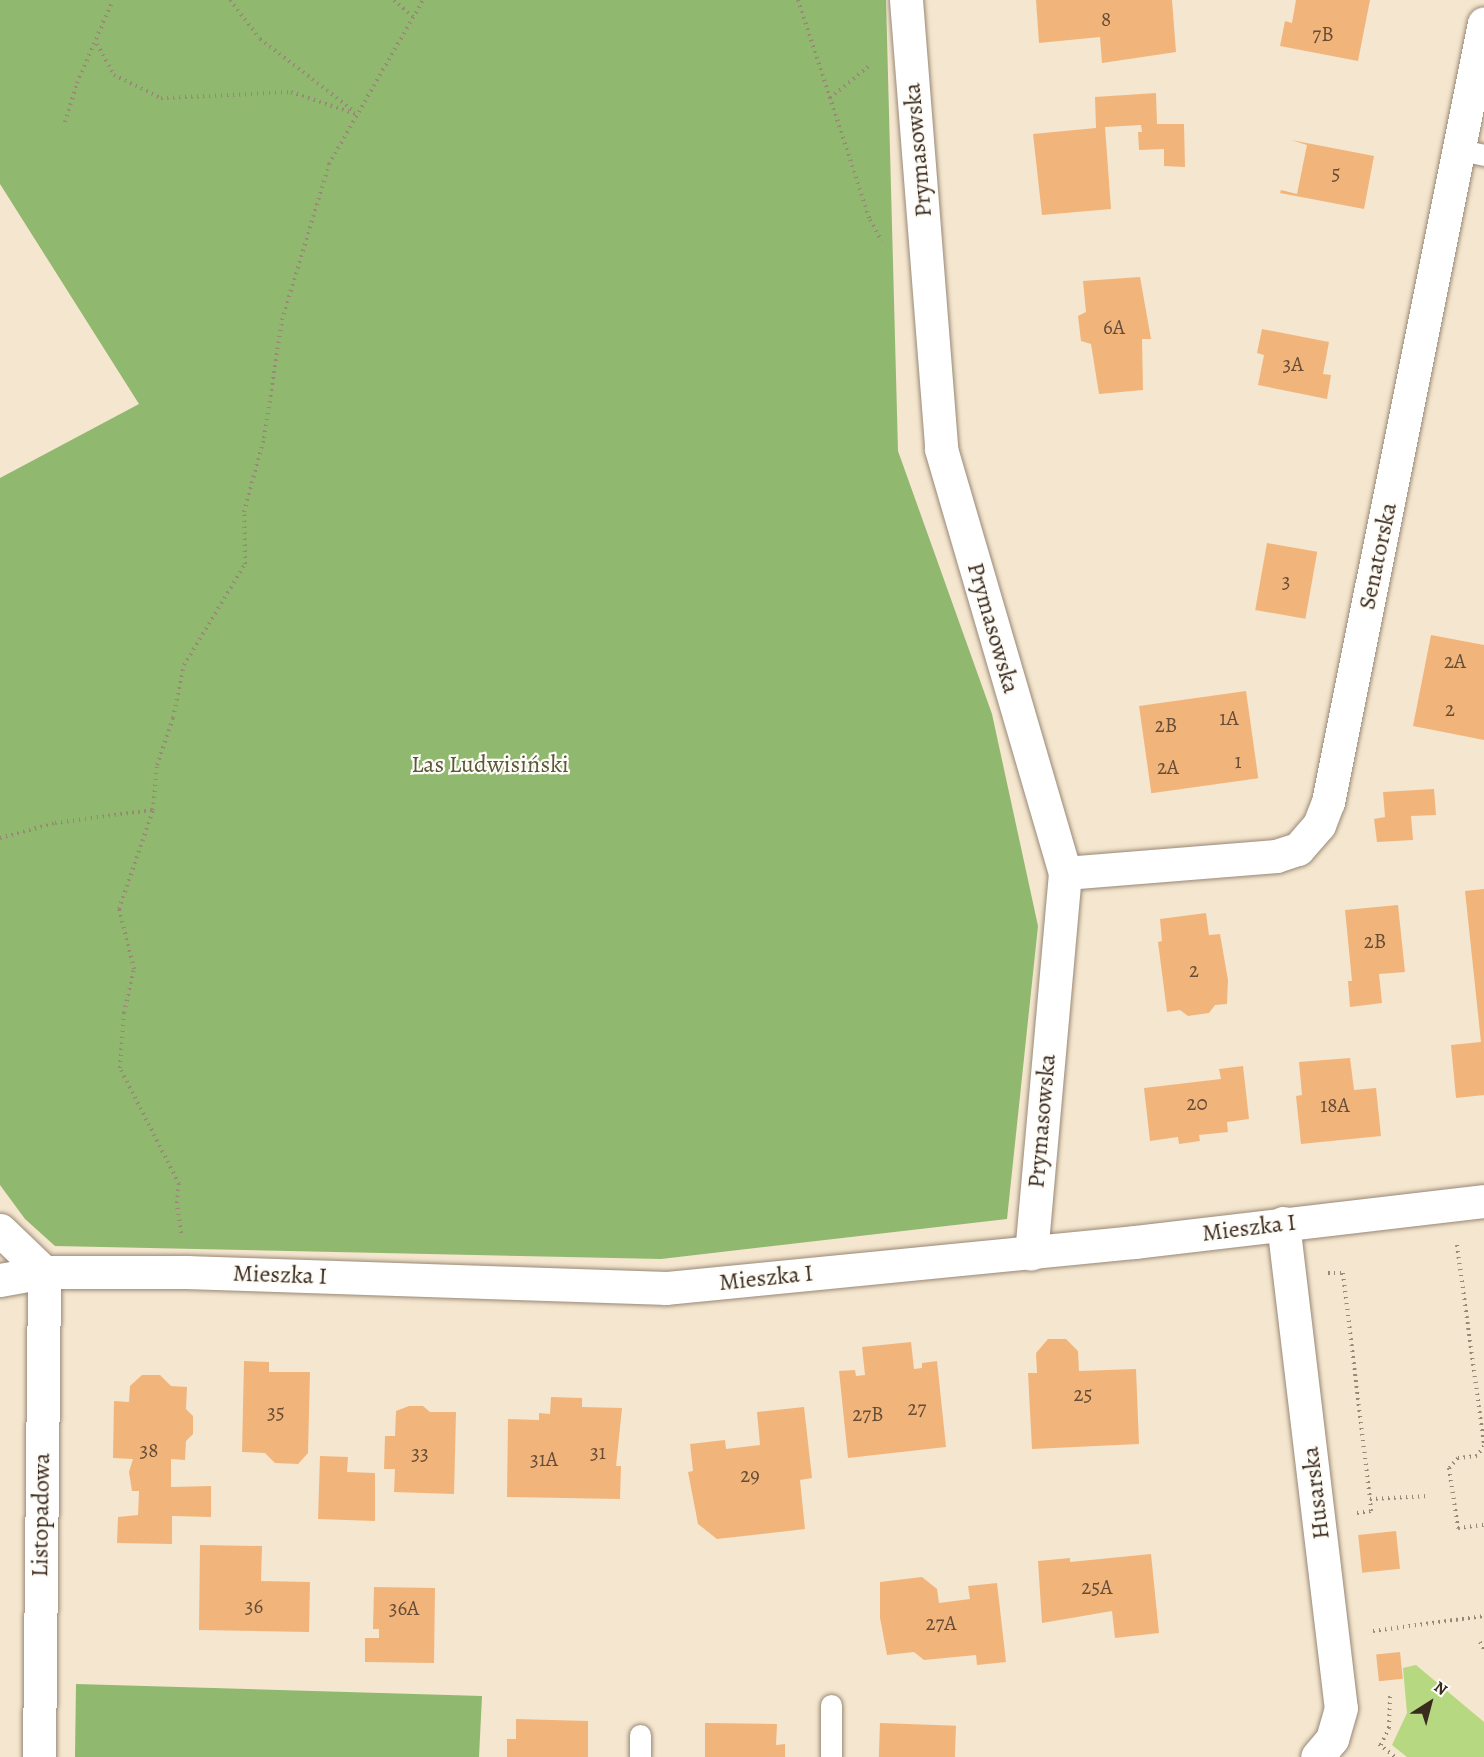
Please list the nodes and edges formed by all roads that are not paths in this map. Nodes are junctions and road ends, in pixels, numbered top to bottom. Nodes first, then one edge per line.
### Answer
1 (906, 0) edge
2 (1484, 23) edge
3 (1472, 153) edge
4 (1065, 873) junction
5 (1484, 1201) edge
6 (1283, 1223) junction
7 (0, 1230) edge
8 (1030, 1252) junction
9 (44, 1272) junction
10 (0, 1280) edge
11 (831, 1705) dead end
12 (640, 1735) dead end
13 (39, 1757) edge
14 (640, 1757) edge
15 (831, 1757) edge
16 (1317, 1757) edge

1 - 4 street, Prymasowska
2 - 3 street, Senatorska
3 - 4 street, Senatorska
4 - 8 street, Prymasowska
5 - 6 street, Mieszka I
6 - 8 street, Mieszka I
6 - 16 street, Husarska
7 - 9 street
8 - 9 street, Mieszka I
9 - 10 street, Mieszka I
9 - 13 street, Listopadowa
11 - 15 lane
12 - 14 lane

